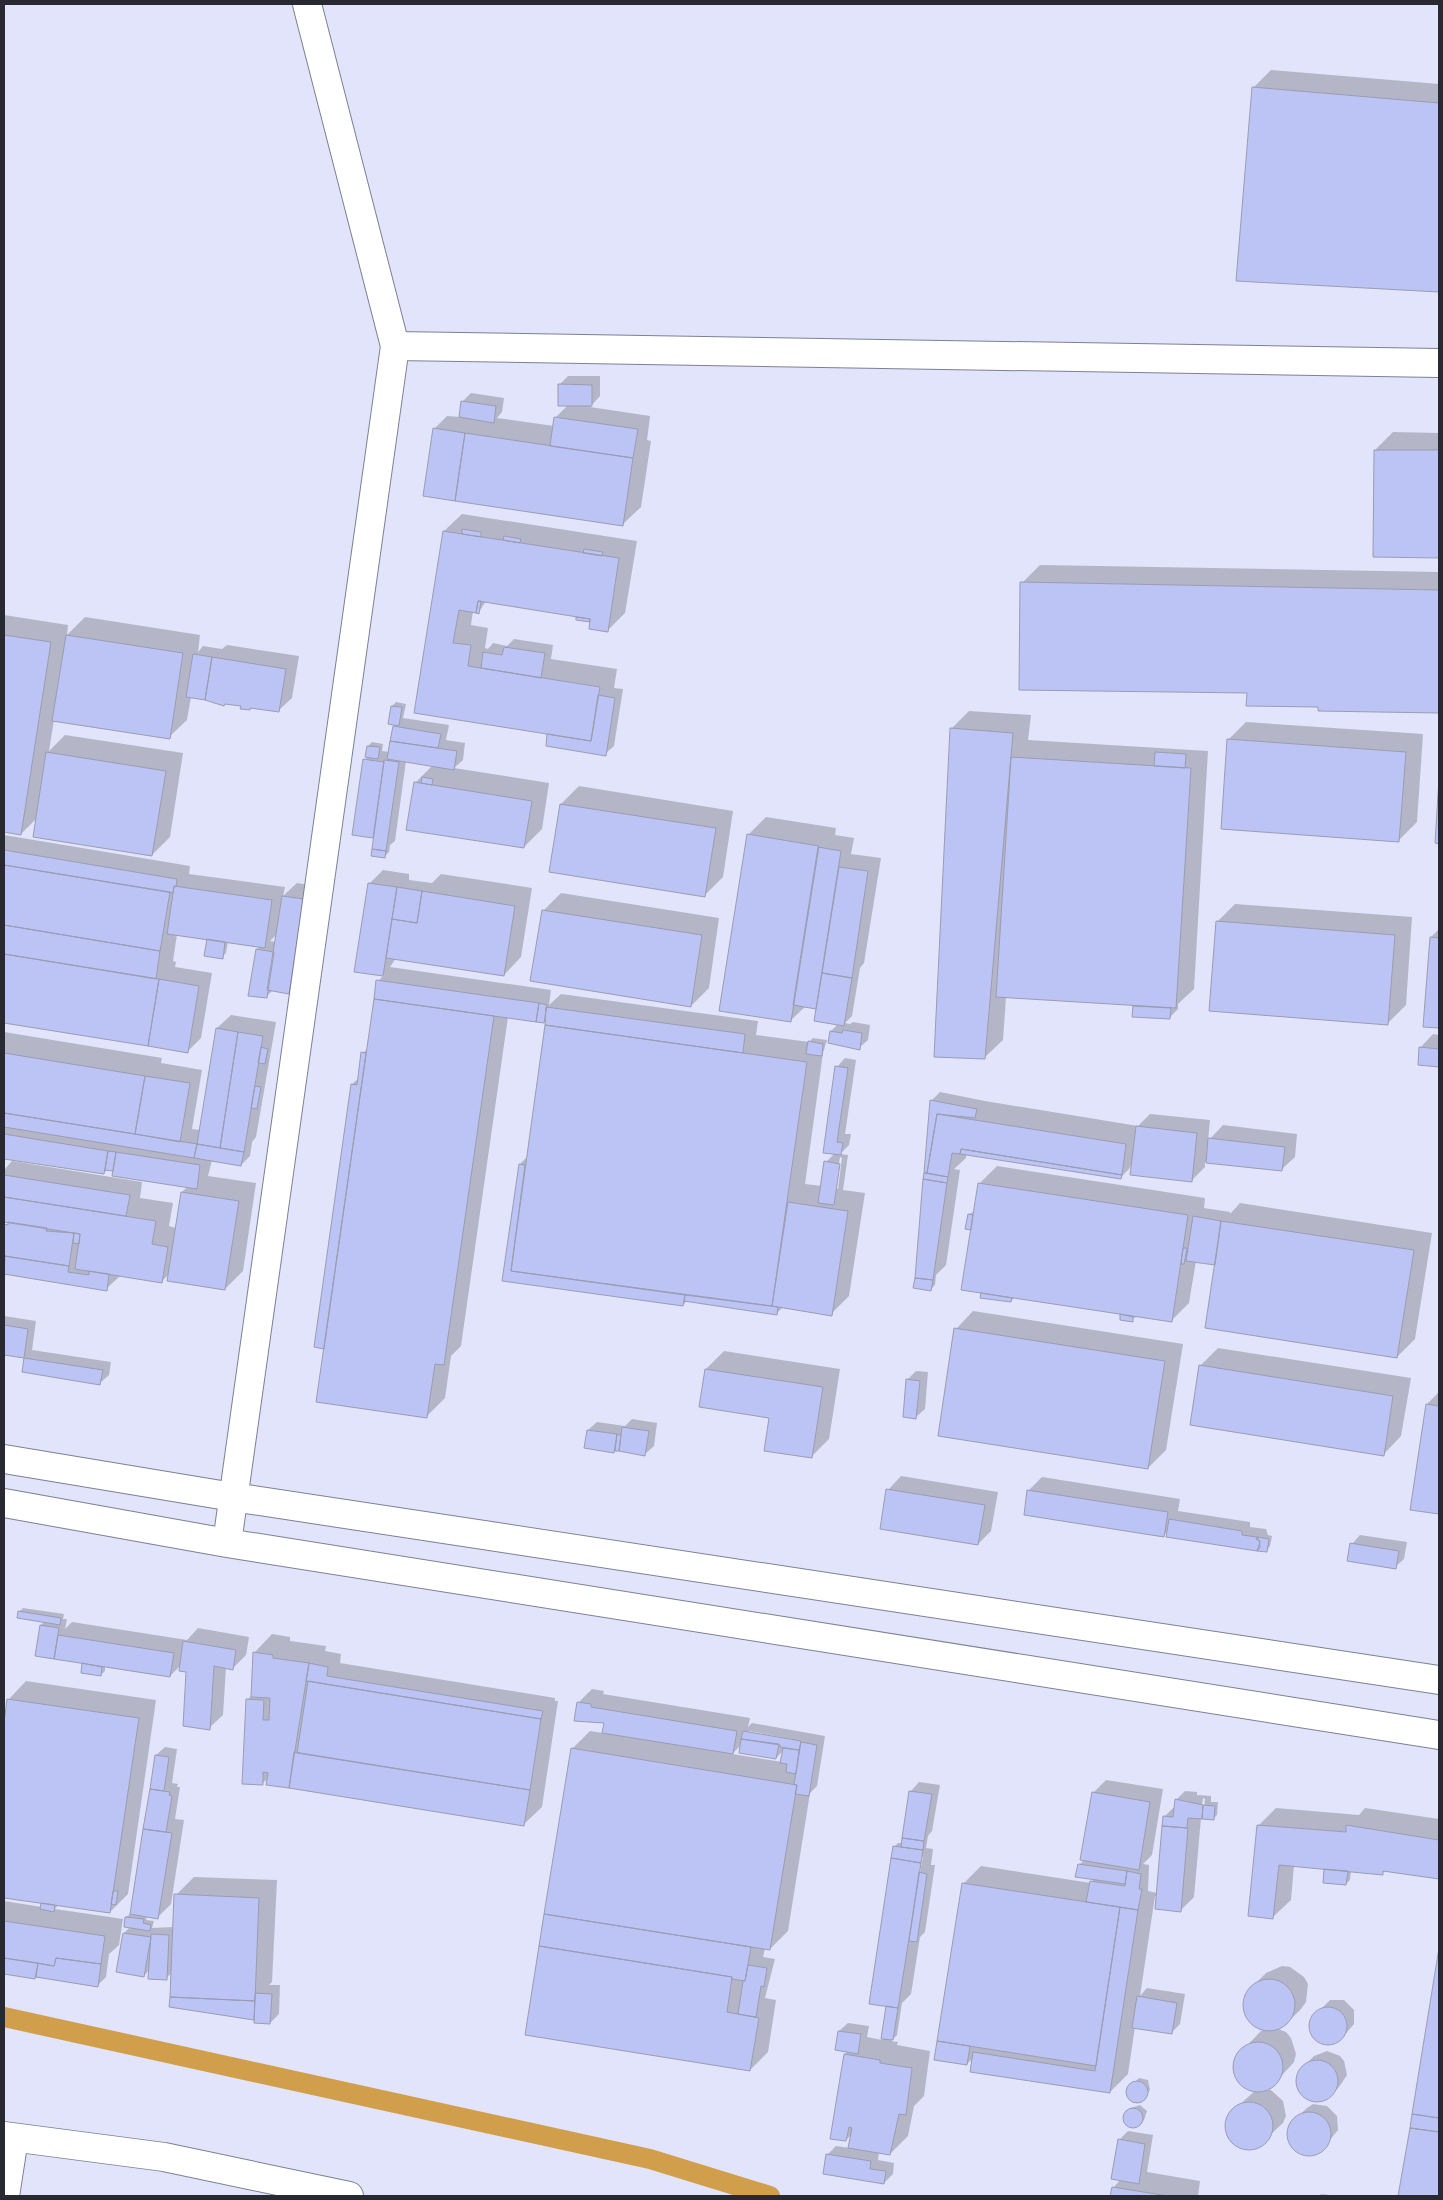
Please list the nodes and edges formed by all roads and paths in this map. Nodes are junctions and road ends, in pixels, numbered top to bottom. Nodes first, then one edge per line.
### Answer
1 (307, 4) edge
2 (394, 346) junction
3 (1439, 363) edge
4 (4, 1458) edge
5 (234, 1497) junction
6 (4, 1503) edge
7 (227, 1543) junction
8 (1439, 1680) edge
9 (1439, 1735) edge
10 (9, 2137) edge
11 (5, 2196) edge
12 (349, 2196) edge

1 - 2 street
2 - 3 street
2 - 5 street
4 - 5 street
5 - 7 street
5 - 8 street
6 - 7 street
7 - 9 street
10 - 11 street
10 - 12 street

